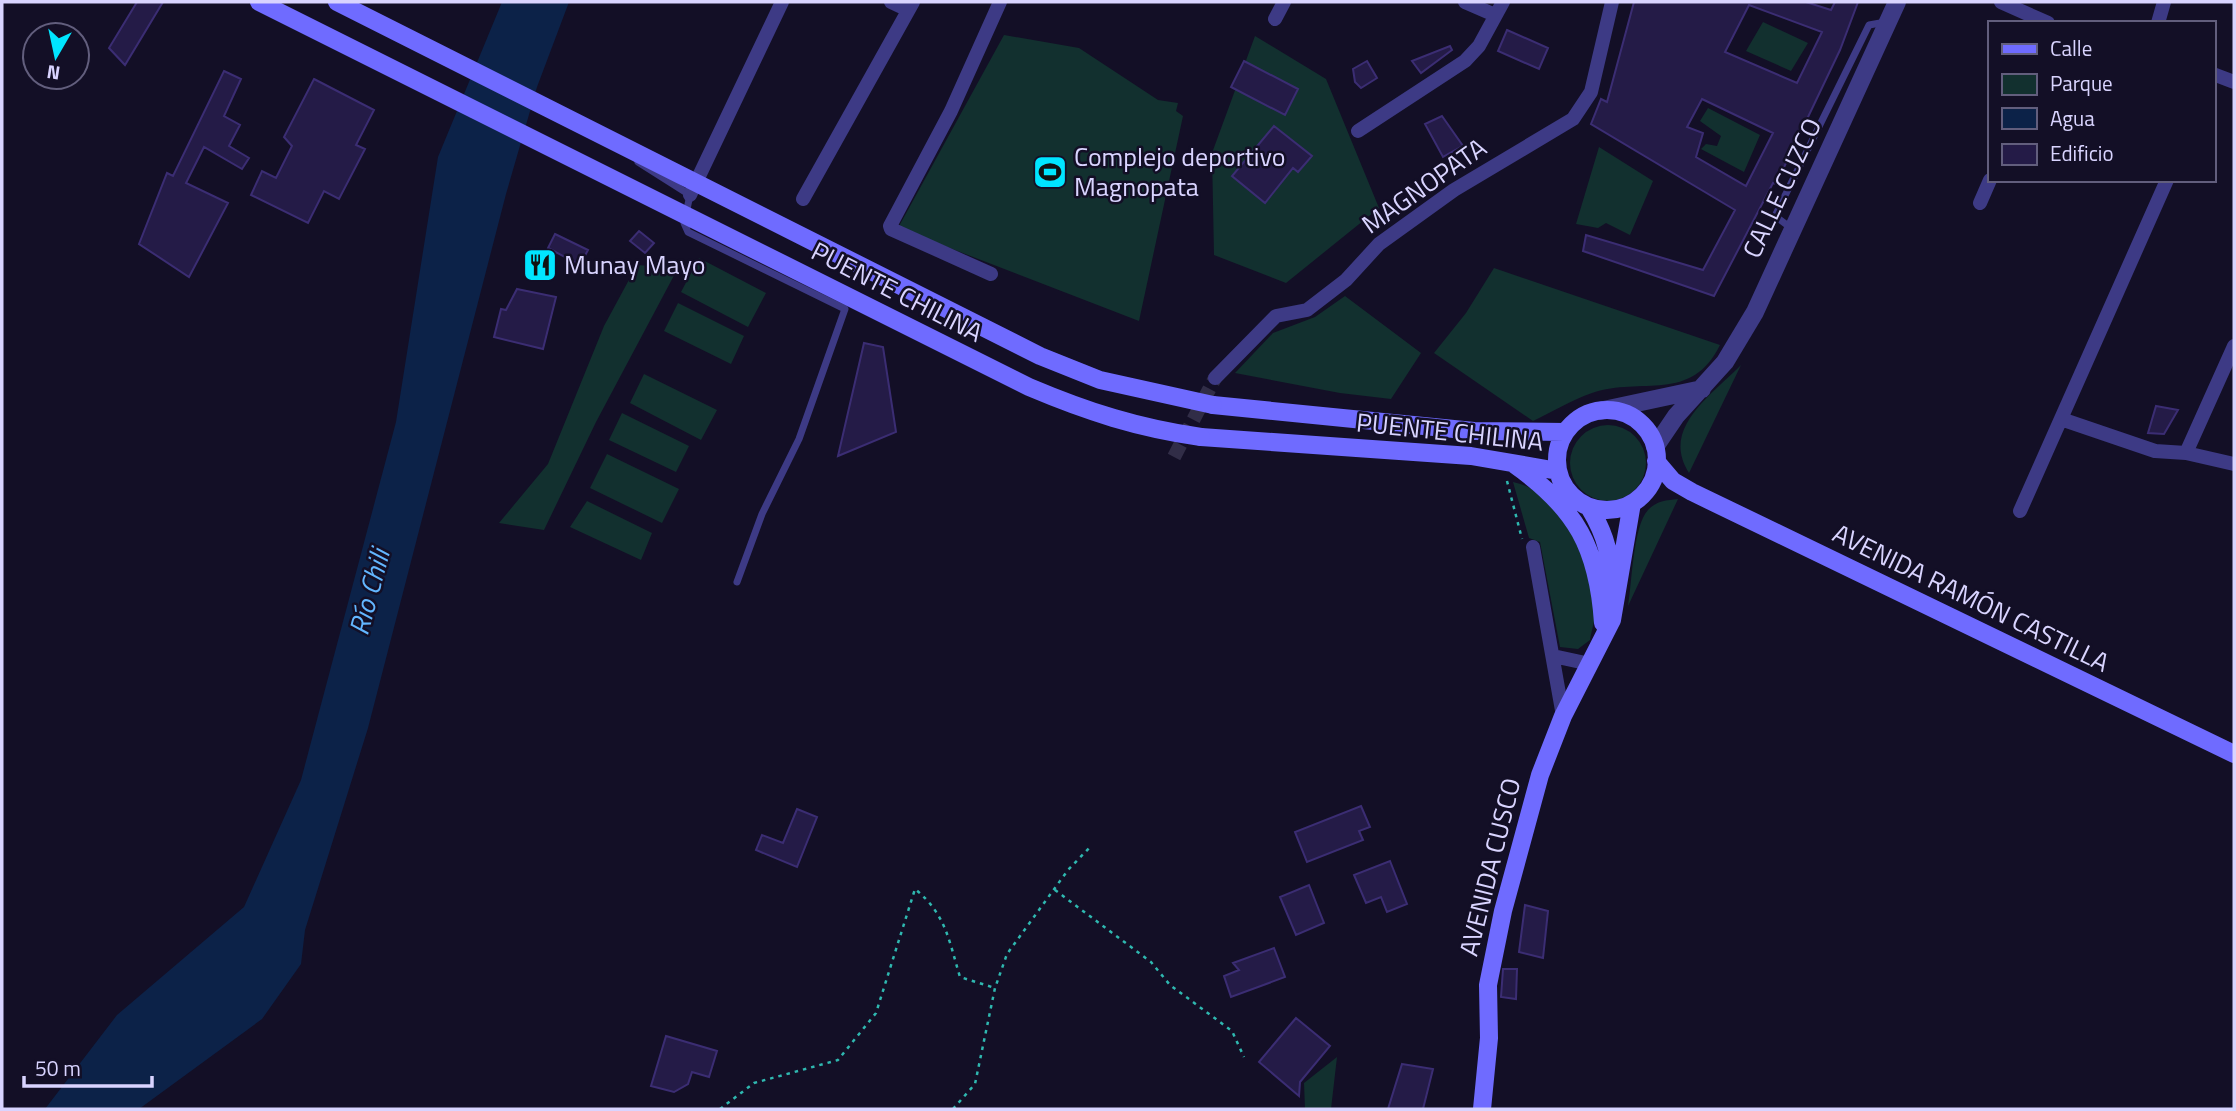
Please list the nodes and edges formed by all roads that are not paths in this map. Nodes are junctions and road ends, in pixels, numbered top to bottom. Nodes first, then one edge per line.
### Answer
1 (259, 2) edge
2 (337, 2) edge
3 (782, 2) edge
4 (891, 2) edge
5 (1000, 2) edge
6 (1284, 2) edge
7 (1465, 2) edge
8 (1503, 2) edge
9 (1612, 2) edge
10 (1897, 2) edge
11 (2001, 2) edge
12 (2164, 2) edge
13 (910, 6) edge
14 (1495, 15) junction
15 (1275, 19) dead end
16 (2044, 21) edge
17 (2159, 21) edge
18 (2215, 75) edge
19 (2234, 82) edge
20 (579, 130) dead end
21 (1358, 131) dead end
22 (1989, 182) edge
23 (2166, 182) edge
24 (690, 195) junction
25 (803, 199) dead end
26 (1980, 203) dead end
27 (990, 274) dead end
28 (2234, 346) edge
29 (1215, 378) tunnel mouth
30 (1702, 389) junction
31 (1599, 411) junction
32 (2061, 419) junction
33 (1566, 432) junction
34 (2186, 453) junction
35 (1656, 454) junction
36 (2234, 464) edge
37 (1508, 469) junction
38 (1558, 471) junction
39 (1685, 488) junction
40 (1637, 499) junction
41 (1590, 507) junction
42 (2020, 511) dead end
43 (1533, 547) road end
44 (737, 582) dead end
45 (1603, 623) junction
46 (1553, 656) junction
47 (1593, 657) junction
48 (1563, 716) junction
49 (2234, 754) edge
50 (1482, 1109) edge

1 - 37 main road, PUENTE CHILINA, bridge
2 - 33 main road, PUENTE CHILINA, bridge
3 - 24 street
4 - 13 street
5 - 27 street
6 - 15 street
7 - 14 street
8 - 14 street
9 - 29 street, MAGNOPATA
10 - 30 street, CALLE CUZCO
11 - 16 street
12 - 17 street
13 - 25 street
14 - 21 street
18 - 19 street
20 - 24 lane
22 - 26 street
23 - 32 street
24 - 44 lane
28 - 34 street
30 - 31 street
30 - 35 street, CALLE CUZCO
31 - 33 main road
31 - 35 main road
32 - 34 street
32 - 42 street
33 - 38 main road
34 - 36 street
35 - 39 main road, AVENIDA RAMÓN CASTILLA
35 - 40 main road
37 - 38 main road, PUENTE CHILINA
37 - 45 main road
38 - 41 main road
39 - 40 main road
39 - 49 main road, AVENIDA RAMÓN CASTILLA
40 - 41 main road
40 - 47 main road, AVENIDA CUSCO
41 - 45 main road, AVENIDA CUSCO
43 - 46 street
45 - 47 main road, AVENIDA CUSCO
46 - 47 street
46 - 48 street
47 - 48 main road, AVENIDA CUSCO
48 - 50 main road, AVENIDA CUSCO

